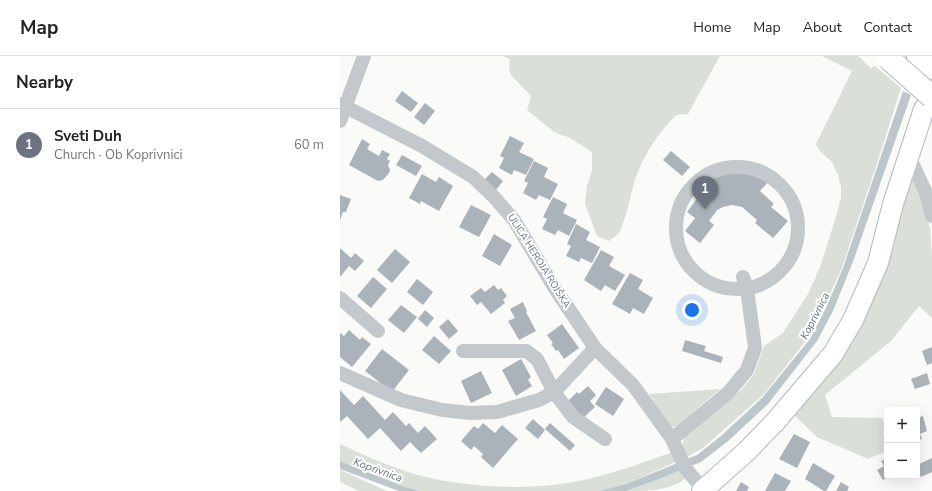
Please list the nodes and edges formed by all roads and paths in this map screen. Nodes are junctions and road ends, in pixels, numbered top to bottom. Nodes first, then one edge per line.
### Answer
1 (364, 56) edge
2 (918, 56) edge
3 (887, 57) edge
4 (932, 68) edge
5 (928, 103) edge
6 (342, 106) edge
7 (340, 122) edge
8 (909, 156) junction
9 (932, 216) edge
10 (745, 283) junction
11 (340, 298) edge
12 (378, 330) dead end
13 (595, 348) junction
14 (463, 351) dead end
15 (340, 373) edge
16 (554, 392) junction
17 (605, 439) dead end
18 (674, 444) junction
19 (704, 491) edge

1 - 6 street
2 - 4 highway
3 - 5 highway, bridge
5 - 8 street
6 - 7 street
6 - 13 street, ULICA HEROJA ROJŠKA
8 - 9 street
8 - 19 street
10 - 10 street
10 - 18 street
11 - 12 street
13 - 16 street
13 - 18 street, ULICA HEROJA ROJŠKA
14 - 16 street
15 - 16 street
16 - 17 street
18 - 19 street, ULICA HEROJA ROJŠKA

